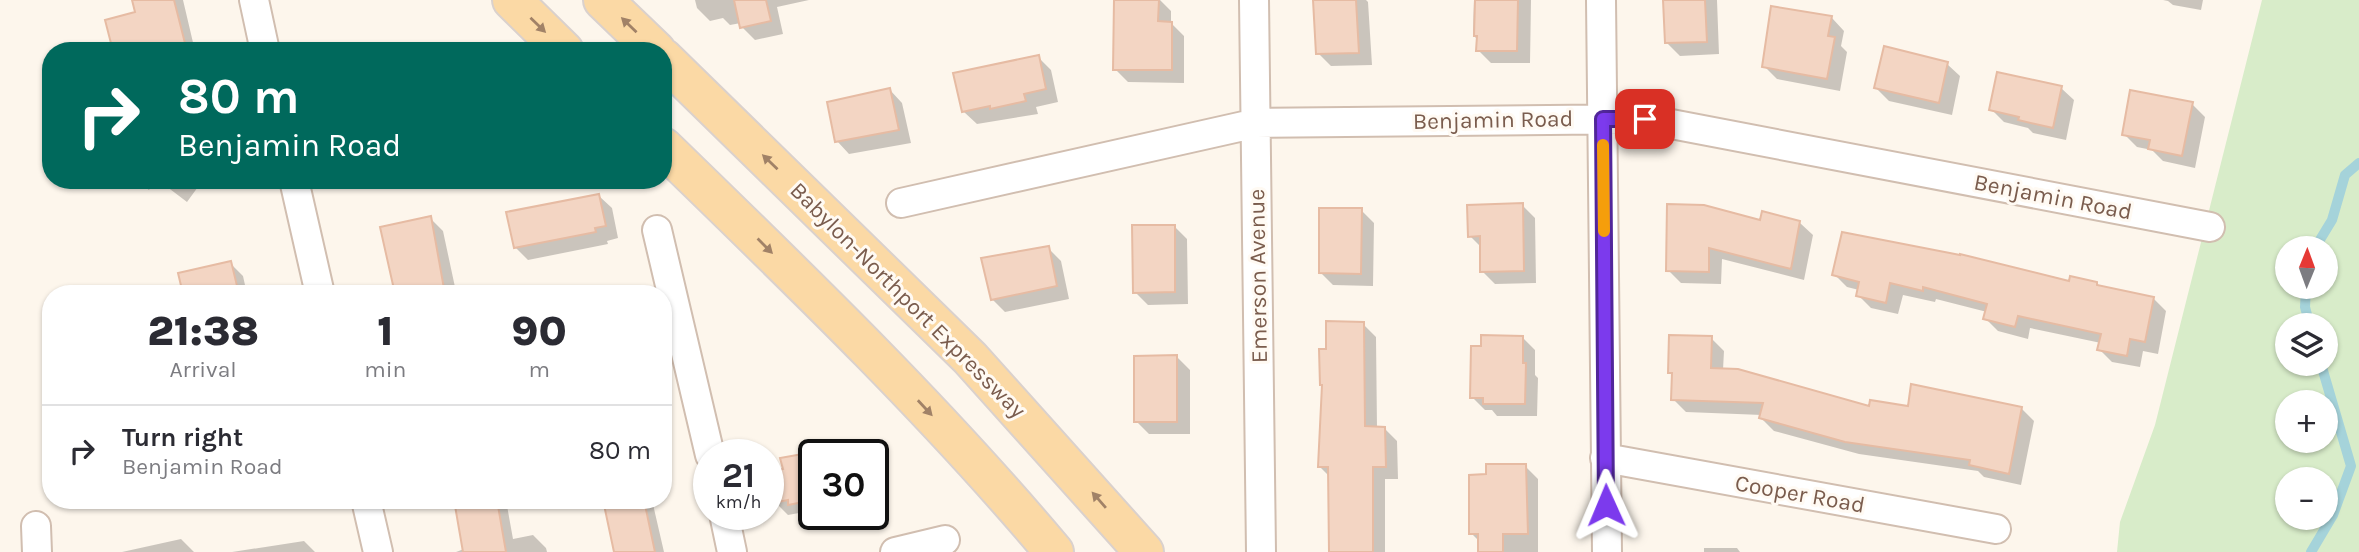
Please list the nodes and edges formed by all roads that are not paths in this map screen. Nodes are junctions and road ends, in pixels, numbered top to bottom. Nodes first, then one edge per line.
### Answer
1 (254, 0) edge
2 (512, 0) edge
3 (603, 0) edge
4 (1254, 0) edge
5 (1601, 0) edge
6 (263, 42) edge
7 (555, 42) edge
8 (647, 42) edge
9 (672, 67) edge
10 (1603, 119) junction
11 (1256, 123) junction
12 (672, 156) edge
13 (296, 189) edge
14 (901, 203) dead end
15 (2210, 227) dead end
16 (657, 230) dead end
17 (318, 285) edge
18 (670, 285) edge
19 (672, 294) edge
20 (706, 439) edge
21 (1605, 458) junction
22 (368, 509) edge
23 (727, 530) edge
24 (1996, 530) dead end
25 (945, 540) dead end
26 (377, 552) edge
27 (732, 552) edge
28 (895, 552) edge
29 (1054, 552) edge
30 (1143, 552) edge
31 (1261, 552) edge
32 (1607, 552) edge

1 - 6 street
2 -> 7 main road
8 -> 3 main road
4 - 11 street, Emerson Avenue
5 - 10 street
30 -> 9 main road, Babylon-Northport Expressway
10 - 11 street, Benjamin Road
10 - 15 street, Benjamin Road
10 - 21 street
11 - 14 street, Benjamin Road
11 - 31 street, Emerson Avenue
12 -> 29 main road
13 - 17 street
16 - 18 street
19 - 20 street
21 - 24 street, Cooper Road
21 - 32 street
22 - 26 street
23 - 27 street
25 - 28 street

